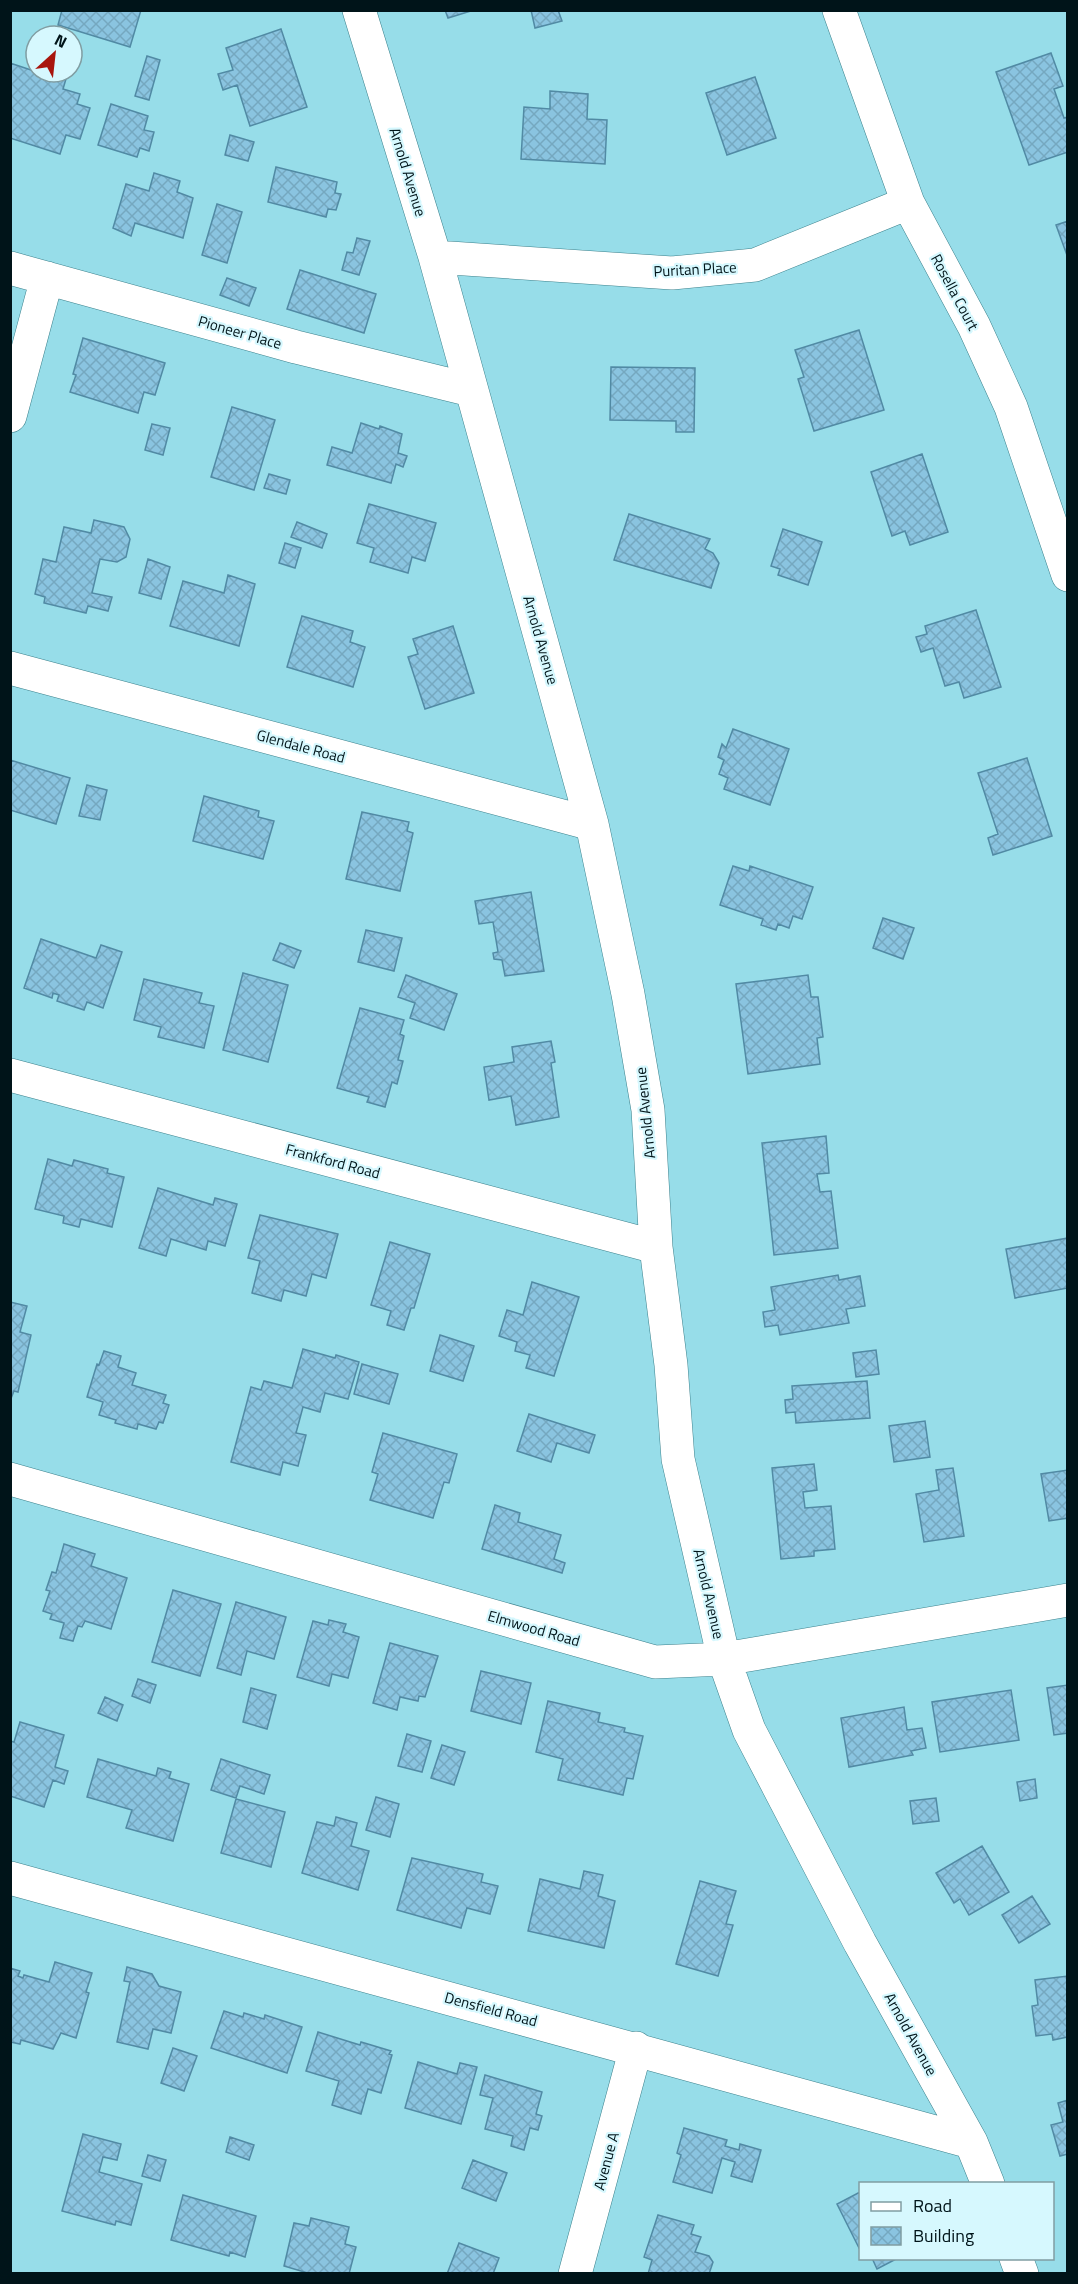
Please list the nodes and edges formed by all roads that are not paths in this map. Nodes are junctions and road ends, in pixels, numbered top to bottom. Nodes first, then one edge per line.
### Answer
1 (359, 10) edge
2 (839, 10) edge
3 (908, 203) junction
4 (435, 257) junction
5 (10, 268) edge
6 (47, 278) junction
7 (471, 390) junction
8 (10, 416) edge
9 (1068, 575) edge
10 (10, 668) edge
11 (592, 824) junction
12 (10, 1075) edge
13 (656, 1247) junction
14 (10, 1479) edge
15 (1068, 1600) edge
16 (724, 1659) junction
17 (10, 1878) edge
18 (636, 2048) junction
19 (971, 2142) junction
20 (987, 2182) edge
21 (1016, 2260) edge
22 (575, 2274) edge
23 (1022, 2274) edge

1 - 4 street, Arnold Avenue
2 - 3 street, Rosella Court
3 - 4 street, Puritan Place
3 - 9 street, Rosella Court
4 - 7 street, Arnold Avenue
5 - 6 street, Pioneer Place
6 - 7 street, Pioneer Place
6 - 8 street
7 - 11 street, Arnold Avenue
10 - 11 street, Glendale Road
11 - 13 street, Arnold Avenue
12 - 13 street, Frankford Road
13 - 16 street, Arnold Avenue
14 - 16 street, Elmwood Road
15 - 16 street, Elmwood Road
16 - 19 street, Arnold Avenue
17 - 18 street, Densfield Road
18 - 19 street, Densfield Road
18 - 22 street, Avenue A
19 - 20 street, Arnold Avenue
21 - 23 street

